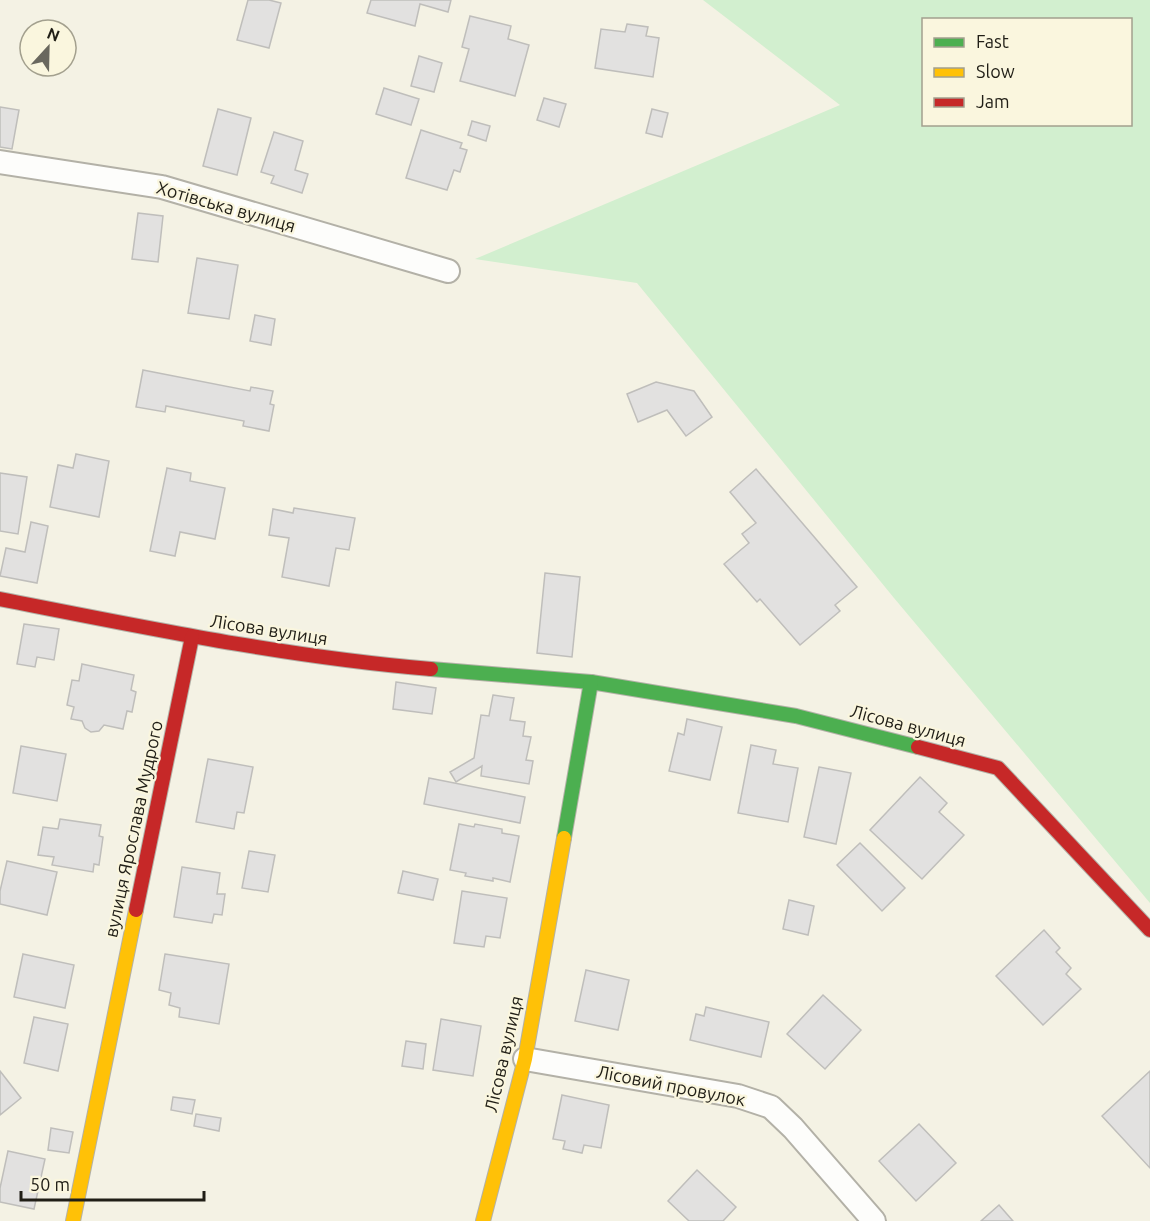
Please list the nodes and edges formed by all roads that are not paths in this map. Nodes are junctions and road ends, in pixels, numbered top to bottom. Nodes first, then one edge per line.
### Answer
1 (0, 162) edge
2 (448, 271) dead end
3 (0, 599) edge
4 (192, 637) junction
5 (591, 682) junction
6 (1150, 930) edge
7 (525, 1059) junction
8 (73, 1221) edge
9 (483, 1221) edge
10 (874, 1221) edge

1 - 2 street, Хотівська вулиця
3 - 4 street
4 - 5 street, Лісова вулиця
4 - 8 street, вулиця Ярослава Мудрого
5 - 6 street, Лісова вулиця
5 - 7 street, Лісова вулиця
7 - 9 street, Лісова вулиця
7 - 10 street, Лісовий провулок

